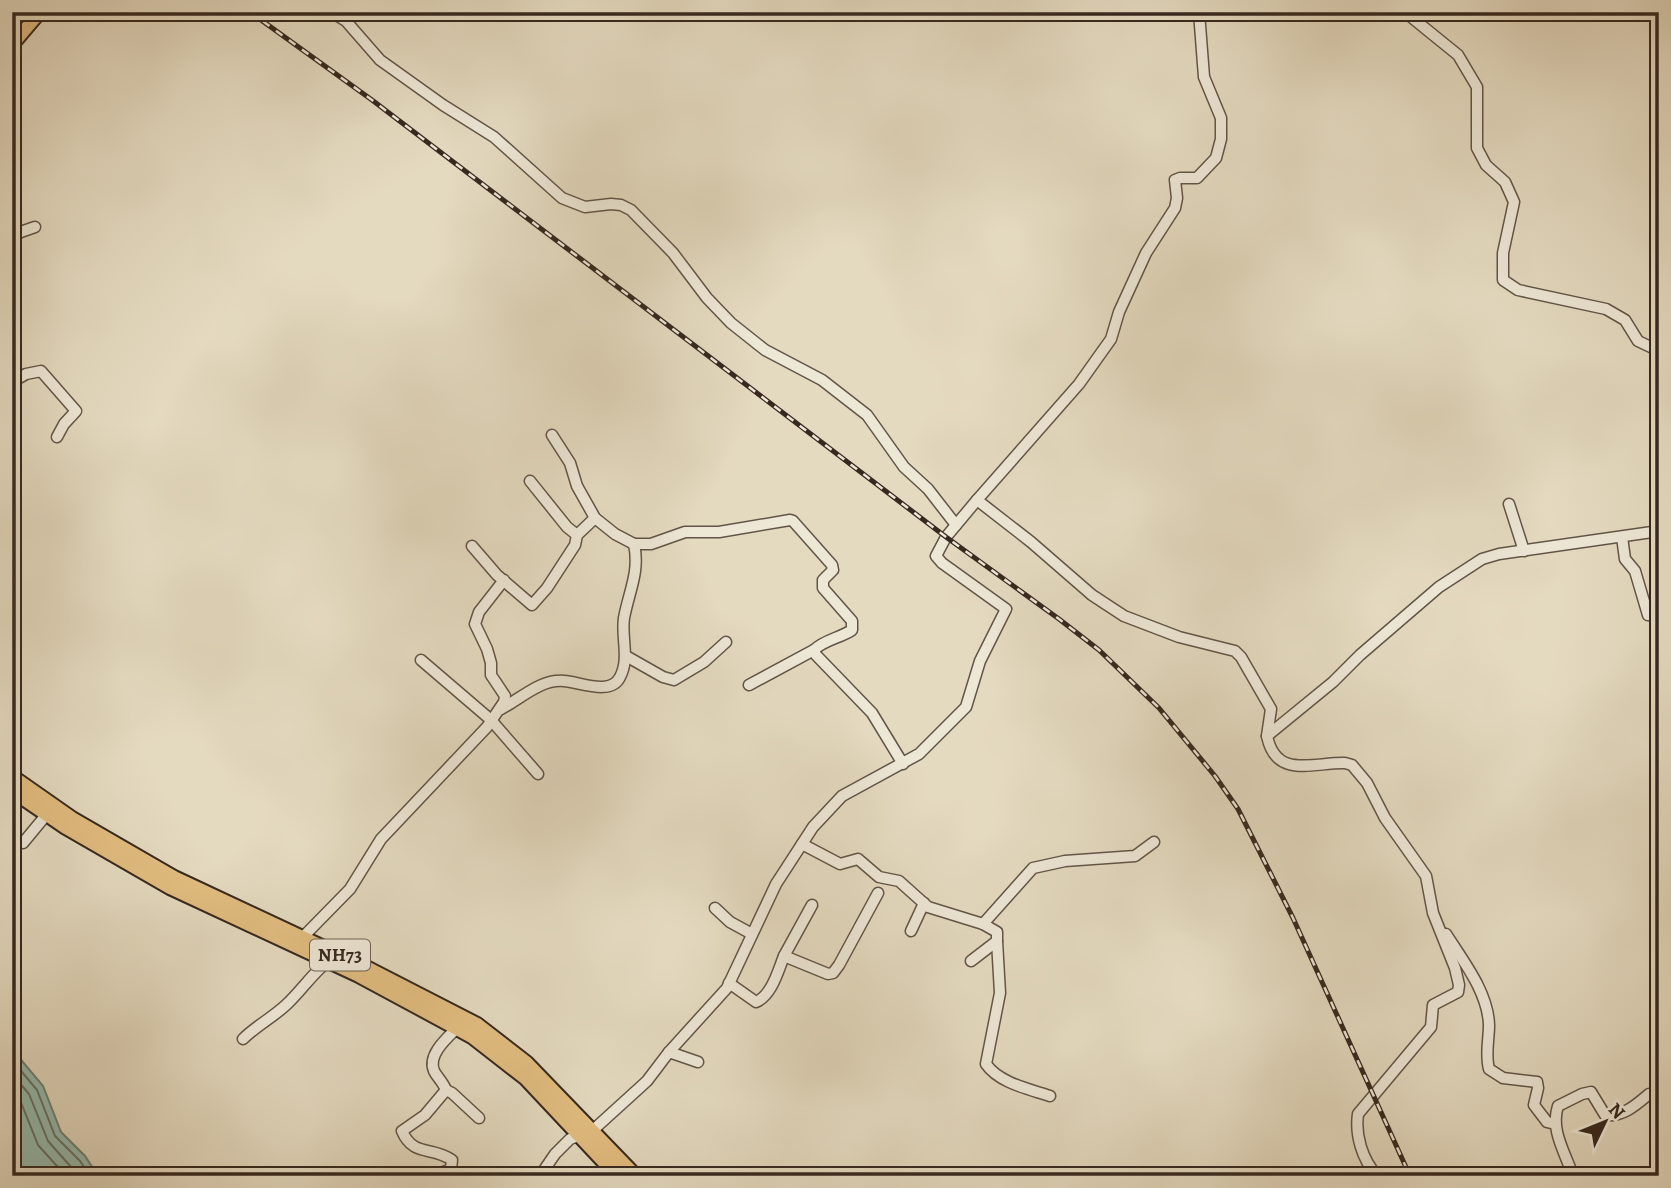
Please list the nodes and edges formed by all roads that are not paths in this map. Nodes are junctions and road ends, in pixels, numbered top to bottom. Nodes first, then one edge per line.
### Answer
1 (40, 12) edge
2 (331, 12) edge
3 (1199, 12) edge
4 (1405, 12) edge
5 (12, 45) edge
6 (12, 220) edge
7 (35, 227) dead end
8 (15, 234) edge
9 (1659, 351) edge
10 (12, 382) edge
11 (552, 435) dead end
12 (57, 437) dead end
13 (530, 481) dead end
14 (977, 500) junction
15 (1508, 504) dead end
16 (595, 518) junction
17 (956, 525) junction
18 (1659, 531) edge
19 (577, 535) junction
20 (1622, 537) junction
21 (634, 544) junction
22 (472, 546) dead end
23 (1524, 551) junction
24 (503, 580) junction
25 (1659, 616) edge
26 (726, 642) dead end
27 (814, 650) junction
28 (626, 656) junction
29 (421, 660) dead end
30 (749, 685) dead end
31 (493, 716) junction
32 (1268, 736) junction
33 (903, 764) junction
34 (538, 774) dead end
35 (12, 778) edge
36 (12, 790) edge
37 (47, 814) junction
38 (1154, 842) dead end
39 (23, 843) dead end
40 (802, 844) junction
41 (878, 893) dead end
42 (924, 903) junction
43 (812, 905) dead end
44 (715, 908) dead end
45 (1437, 921) junction
46 (983, 924) junction
47 (911, 931) dead end
48 (752, 934) junction
49 (302, 938) junction
50 (997, 941) junction
51 (784, 956) junction
52 (328, 961) junction
53 (971, 961) dead end
54 (729, 983) junction
55 (457, 1028) junction
56 (243, 1039) dead end
57 (669, 1052) junction
58 (698, 1062) dead end
59 (446, 1090) junction
60 (1649, 1094) dead end
61 (1050, 1096) dead end
62 (479, 1118) dead end
63 (1555, 1124) junction
64 (586, 1133) junction
65 (433, 1176) edge
66 (540, 1176) edge
67 (618, 1176) edge
68 (635, 1176) edge
69 (1377, 1176) edge
70 (1573, 1176) edge

1 - 5 main road
2 - 17 street
3 - 14 street
4 - 9 street
6 - 8 street
7 - 8 street
10 - 12 street
11 - 16 street
13 - 19 street
14 - 17 street
14 - 32 street
15 - 23 street
16 - 19 street
16 - 21 street
17 - 33 street
18 - 20 street
19 - 24 street
20 - 23 street
20 - 25 street
21 - 27 street
21 - 28 street
22 - 24 street
23 - 32 street
24 - 31 street
26 - 28 street
27 - 30 street
27 - 33 street
28 - 31 street
29 - 31 street
31 - 34 street
31 - 49 street
32 - 45 street
33 - 40 street
35 - 49 highway, NH73
36 - 37 highway, NH73
37 - 39 street
37 - 52 highway, NH73
38 - 46 street
40 - 42 street
40 - 48 street
41 - 51 street
42 - 46 street
42 - 47 street
43 - 51 street
44 - 48 street
45 - 63 street
45 - 69 street
46 - 50 street
48 - 54 street
49 - 64 highway, NH73
50 - 53 street
50 - 61 street
51 - 54 street
52 - 55 highway, NH73
52 - 56 street
54 - 57 street
55 - 59 street
55 - 64 highway, NH73
57 - 58 street
57 - 64 street
59 - 62 street
59 - 65 street
60 - 63 street
63 - 70 street
64 - 66 street
64 - 67 highway, NH73
64 - 68 highway, NH73

